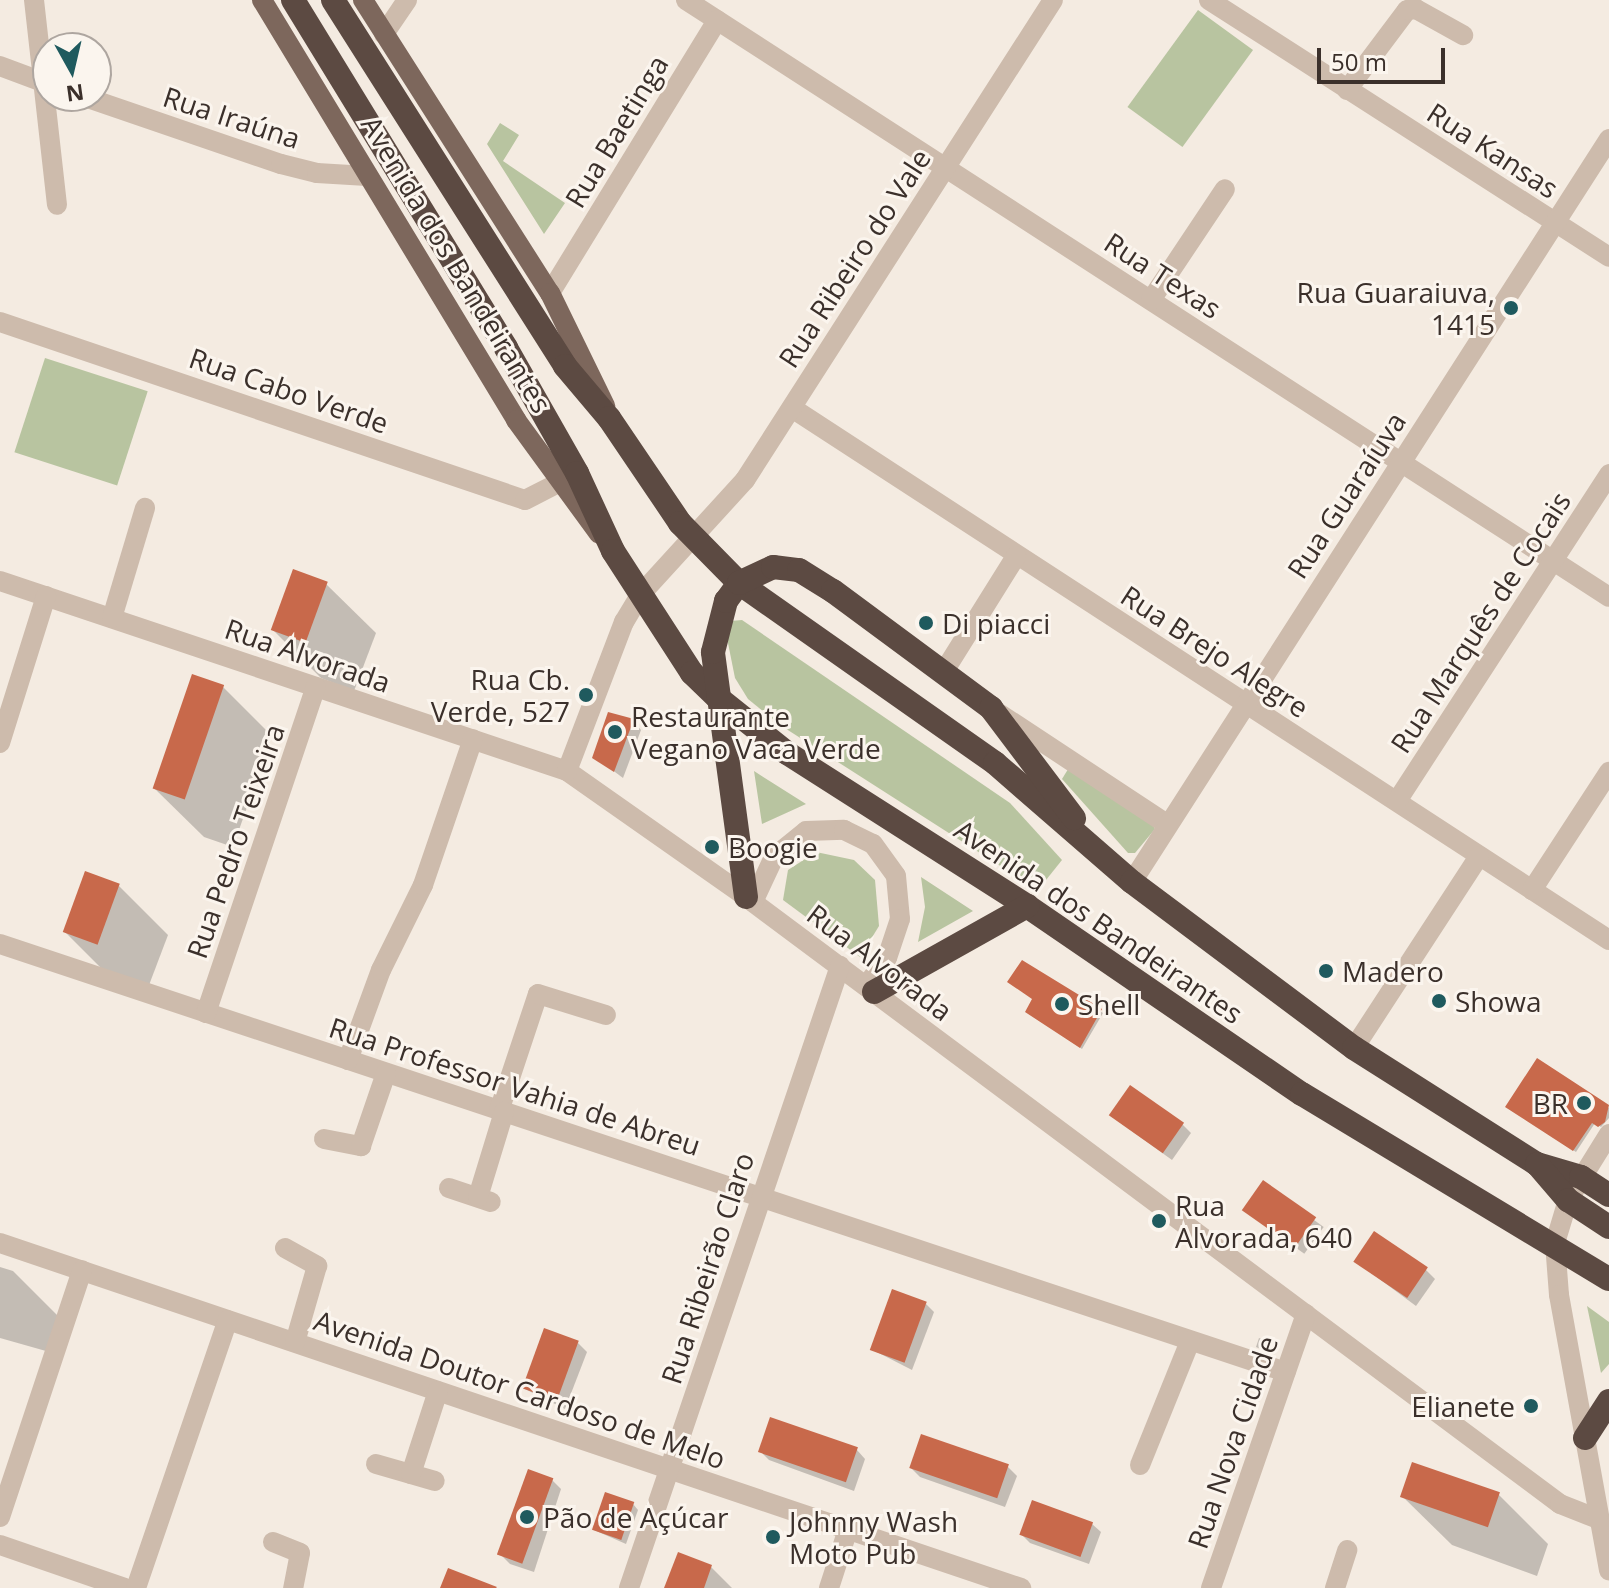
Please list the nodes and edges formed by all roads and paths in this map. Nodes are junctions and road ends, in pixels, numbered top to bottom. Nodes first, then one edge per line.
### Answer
1 (34, 0) edge
2 (262, 0) edge
3 (293, 0) edge
4 (333, 0) edge
5 (363, 0) edge
6 (407, 0) edge
7 (686, 0) edge
8 (1053, 0) edge
9 (1209, 0) edge
10 (717, 20) junction
11 (39, 32) edge
12 (384, 34) junction
13 (1463, 35) dead end
14 (0, 66) edge
15 (32, 79) edge
16 (1347, 90) junction
17 (112, 106) edge
18 (49, 112) edge
19 (1609, 139) edge
20 (946, 167) junction
21 (367, 176) junction
22 (1225, 189) dead end
23 (57, 205) dead end
24 (1555, 223) junction
25 (1609, 257) edge
26 (545, 286) junction
27 (1151, 300) junction
28 (0, 322) edge
29 (792, 408) junction
30 (609, 418) junction
31 (1400, 462) junction
32 (1609, 474) edge
33 (558, 483) junction
34 (145, 508) dead end
35 (692, 538) junction
36 (613, 551) junction
37 (1016, 556) junction
38 (1552, 561) junction
39 (0, 581) edge
40 (739, 583) junction
41 (640, 595) junction
42 (46, 596) junction
43 (1609, 597) edge
44 (112, 618) junction
45 (943, 673) junction
46 (316, 687) junction
47 (718, 698) junction
48 (1244, 703) junction
49 (991, 708) junction
50 (473, 739) junction
51 (0, 743) edge
52 (567, 771) junction
53 (1609, 772) edge
54 (1397, 801) junction
55 (1167, 824) junction
56 (1101, 854) junction
57 (1479, 856) junction
58 (1132, 882) junction
59 (1532, 890) junction
60 (750, 899) junction
61 (1027, 906) junction
62 (1609, 940) edge
63 (0, 944) edge
64 (840, 966) junction
65 (870, 989) junction
66 (206, 1013) junction
67 (606, 1015) dead end
68 (1354, 1048) junction
69 (348, 1060) junction
70 (386, 1073) junction
71 (502, 1112) junction
72 (1609, 1134) edge
73 (324, 1139) dead end
74 (1537, 1164) junction
75 (1581, 1177) junction
76 (449, 1188) dead end
77 (1609, 1195) edge
78 (759, 1197) junction
79 (1568, 1200) junction
80 (1609, 1227) edge
81 (0, 1243) edge
82 (1555, 1243) junction
83 (285, 1248) dead end
84 (82, 1270) junction
85 (1609, 1279) edge
86 (1306, 1314) junction
87 (228, 1320) junction
88 (1190, 1341) junction
89 (295, 1342) junction
90 (1286, 1372) junction
91 (438, 1391) junction
92 (1609, 1401) edge
93 (1585, 1438) junction
94 (376, 1464) dead end
95 (1140, 1465) dead end
96 (669, 1468) junction
97 (411, 1474) junction
98 (435, 1481) dead end
99 (0, 1517) edge
100 (1603, 1517) edge
101 (848, 1529) junction
102 (273, 1542) dead end
103 (0, 1545) edge
104 (1347, 1550) dead end
105 (1609, 1571) edge
106 (125, 1588) edge
107 (136, 1588) edge
108 (293, 1588) edge
109 (629, 1588) edge
110 (829, 1588) edge
111 (1021, 1588) edge
112 (1211, 1588) edge
113 (1335, 1588) edge

1 - 11 street
2 - 21 main road, Avenida dos Bandeirantes
3 - 36 highway, Avenida dos Bandeirantes
4 - 30 highway, Avenida dos Bandeirantes
5 - 12 main road, Avenida dos Bandeirantes
6 - 12 street
7 - 10 street, Rua Texas
8 - 20 street, Rua Ribeiro do Vale
9 - 16 street, Rua Kansas
10 - 20 street, Rua Texas
10 - 26 street, Rua Baetinga
12 - 26 main road, Avenida dos Bandeirantes
13 - 16 street
14 - 15 street
16 - 24 street, Rua Kansas
17 - 21 street, Rua Iraúna
18 - 23 street
19 - 24 street, Rua Guaraíuva
20 - 27 street, Rua Texas
20 - 29 street, Rua Ribeiro do Vale
21 - 33 main road, Avenida dos Bandeirantes
22 - 27 street
24 - 25 street, Rua Kansas
24 - 31 street, Rua Guaraíuva
26 - 30 main road, Avenida dos Bandeirantes
27 - 31 street, Rua Texas
28 - 33 street, Rua Cabo Verde
29 - 35 street, Rua Ribeiro do Vale
29 - 37 street, Rua Brejo Alegre
30 - 35 highway, Avenida dos Bandeirantes
31 - 38 street, Rua Texas
31 - 48 street, Rua Guaraíuva
32 - 38 street, Rua Marquês de Cocais
33 - 36 main road, Avenida dos Bandeirantes
34 - 44 street
35 - 40 highway, Avenida dos Bandeirantes
35 - 41 street
36 - 41 highway, Avenida dos Bandeirantes
37 - 45 street
37 - 48 street, Rua Brejo Alegre
38 - 43 street, Rua Texas
38 - 54 street, Rua Marquês de Cocais
39 - 42 street, Rua Alvorada
40 - 45 highway
40 - 47 highway
40 - 56 highway, Avenida dos Bandeirantes
41 - 47 highway, Avenida dos Bandeirantes
41 - 52 street
42 - 44 street, Rua Alvorada
42 - 51 street
44 - 46 street, Rua Alvorada
45 - 49 highway
46 - 50 street, Rua Alvorada
46 - 66 street, Rua Pedro Teixeira
47 - 60 highway
47 - 61 highway, Avenida dos Bandeirantes
48 - 54 street, Rua Brejo Alegre
48 - 55 street, Rua Guaraíuva
49 - 55 street
49 - 56 highway
50 - 52 street, Rua Alvorada
50 - 69 street
52 - 60 street, Rua Alvorada
53 - 59 street
54 - 57 street, Rua Brejo Alegre
55 - 58 street, Rua Guaraíuva
56 - 58 highway, Avenida dos Bandeirantes
57 - 59 street, Rua Brejo Alegre
57 - 68 street
58 - 68 highway, Avenida dos Bandeirantes
59 - 62 street, Rua Brejo Alegre
60 - 64 street, Rua Alvorada
60 - 65 street
61 - 65 highway
61 - 82 highway, Avenida dos Bandeirantes
63 - 66 street, Rua Professor Vahia de Abreu
64 - 65 street, Rua Alvorada
64 - 78 street, Rua Ribeirão Claro
65 - 86 street, Rua Alvorada
66 - 69 street, Rua Professor Vahia de Abreu
67 - 71 street
68 - 74 highway, Avenida dos Bandeirantes
69 - 70 street, Rua Professor Vahia de Abreu
70 - 71 street, Rua Professor Vahia de Abreu
70 - 73 street
71 - 76 street
71 - 78 street, Rua Professor Vahia de Abreu
72 - 75 street
74 - 75 highway, Avenida dos Bandeirantes
74 - 79 highway, Avenida dos Bandeirantes
75 - 77 highway, Avenida dos Bandeirantes
75 - 79 street
78 - 88 street, Rua Professor Vahia de Abreu
78 - 96 street, Rua Ribeirão Claro
79 - 80 highway, Avenida dos Bandeirantes
79 - 82 street
81 - 84 street, Avenida Doutor Cardoso de Melo
82 - 85 highway, Avenida dos Bandeirantes
82 - 93 street
83 - 89 street
84 - 87 street, Avenida Doutor Cardoso de Melo
84 - 99 street
86 - 90 street, Rua Nova Cidade
86 - 100 street, Rua Alvorada
87 - 89 street, Avenida Doutor Cardoso de Melo
87 - 107 street
88 - 90 street, Rua Professor Vahia de Abreu
88 - 95 street
89 - 91 street, Avenida Doutor Cardoso de Melo
90 - 112 street, Rua Nova Cidade
91 - 96 street, Avenida Doutor Cardoso de Melo
91 - 97 street
92 - 93 highway
93 - 100 street
94 - 97 street
96 - 101 street, Avenida Doutor Cardoso de Melo
96 - 109 street, Rua Ribeirão Claro
97 - 98 street
100 - 105 street
101 - 110 street
101 - 111 street, Avenida Doutor Cardoso de Melo
102 - 108 street
103 - 106 street
104 - 113 street

